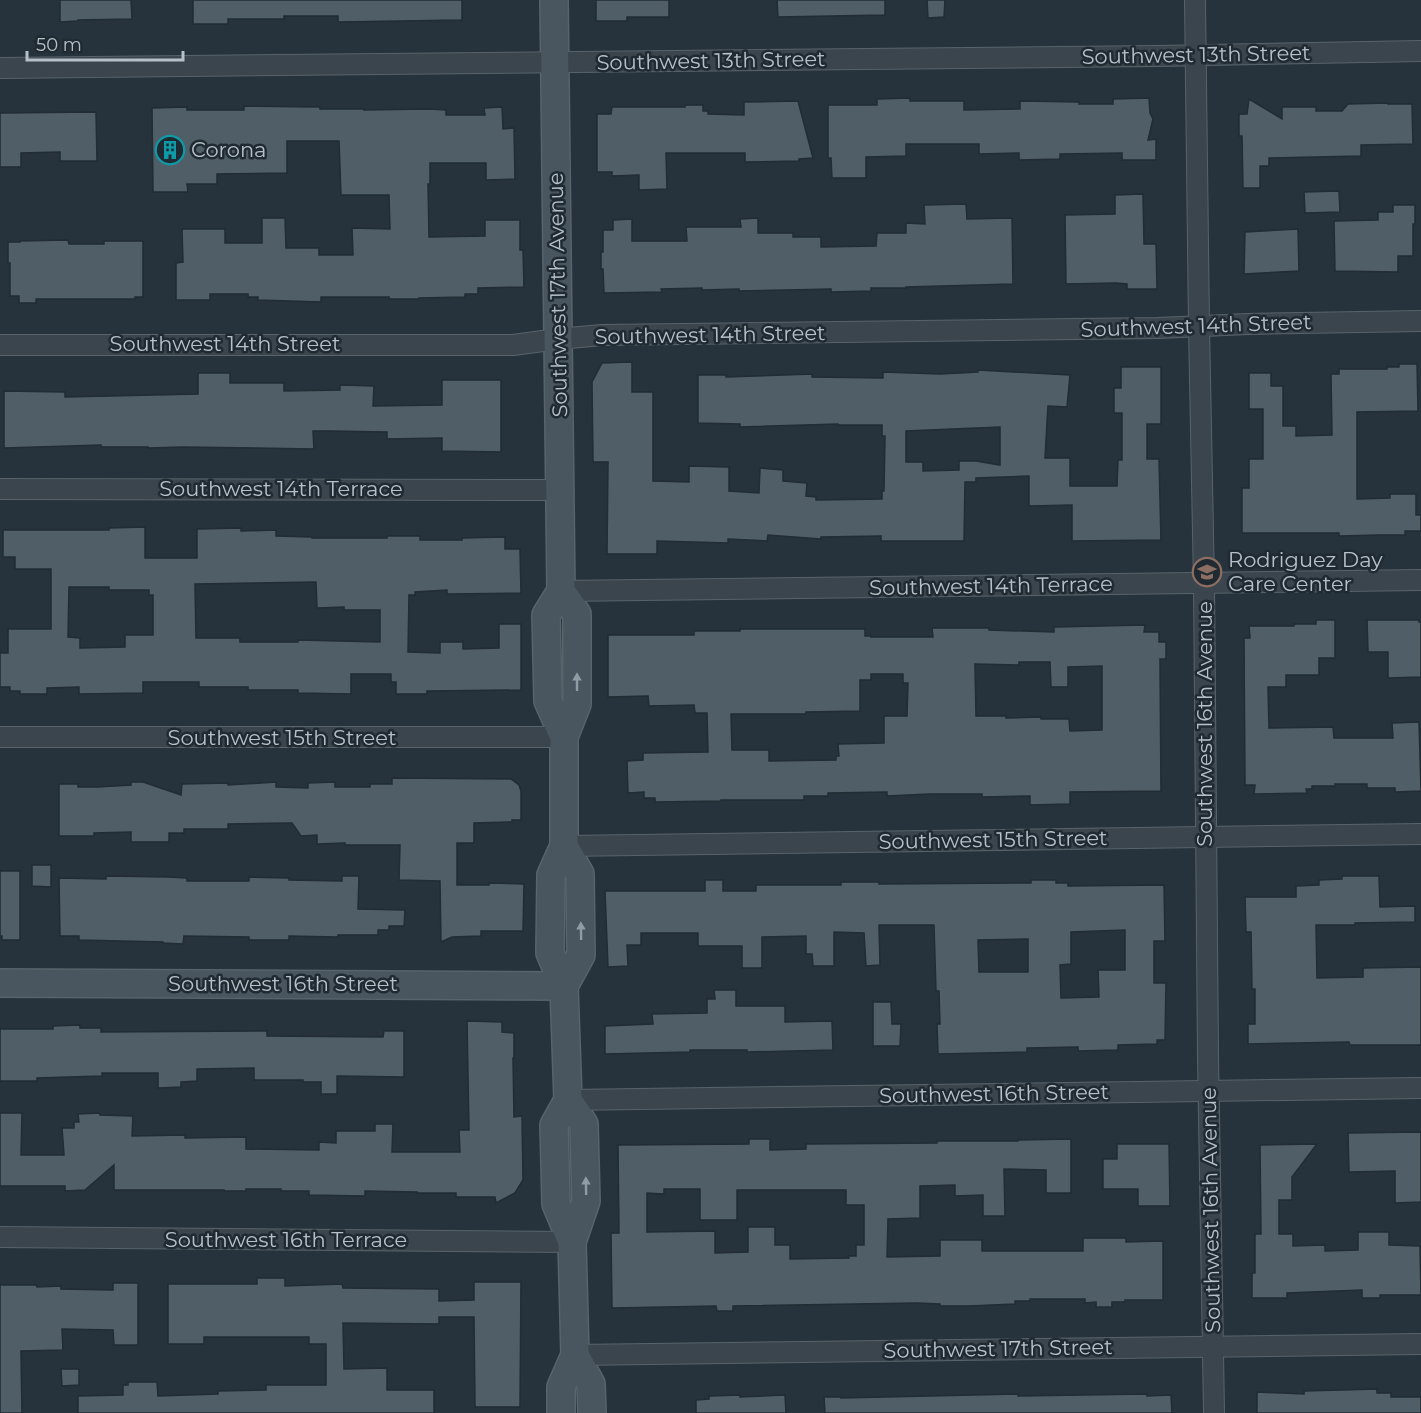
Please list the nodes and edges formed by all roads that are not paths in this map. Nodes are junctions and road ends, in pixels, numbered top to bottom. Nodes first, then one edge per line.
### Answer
1 (555, 0) edge
2 (1195, 0) edge
3 (1421, 51) edge
4 (1196, 55) junction
5 (555, 62) junction
6 (0, 68) edge
7 (1421, 321) edge
8 (1199, 327) junction
9 (558, 339) junction
10 (0, 345) edge
11 (0, 489) edge
12 (561, 490) junction
13 (1421, 580) edge
14 (1204, 584) junction
15 (561, 591) junction
16 (0, 737) edge
17 (564, 737) junction
18 (1421, 834) edge
19 (1205, 837) junction
20 (564, 846) junction
21 (1, 982) edge
22 (564, 986) junction
23 (1421, 1088) edge
24 (1209, 1092) junction
25 (568, 1100) junction
26 (0, 1237) edge
27 (572, 1242) junction
28 (1421, 1344) edge
29 (1213, 1347) junction
30 (575, 1355) junction
31 (561, 1413) edge
32 (592, 1413) edge
33 (1214, 1413) edge

1 - 5 main road, Southwest 17th Avenue
2 - 4 street, Southwest 16th Avenue
3 - 4 street, Southwest 13th Street
4 - 5 street, Southwest 13th Street
4 - 8 street, Southwest 16th Avenue
5 - 6 street, Southwest 13th Street
5 - 9 main road, Southwest 17th Avenue
7 - 8 street, Southwest 14th Street
8 - 9 street, Southwest 14th Street
8 - 14 street, Southwest 16th Avenue
9 - 10 street, Southwest 14th Street
9 - 12 main road, Southwest 17th Avenue
11 - 12 street, Southwest 14th Terrace
12 - 15 main road, Southwest 17th Avenue
13 - 14 street, Southwest 14th Terrace
14 - 15 street, Southwest 14th Terrace
14 - 19 street, Southwest 16th Avenue
15 - 17 main road
16 - 17 street, Southwest 15th Street
17 - 20 main road
18 - 19 street, Southwest 15th Street
19 - 20 street, Southwest 15th Street
19 - 24 street, Southwest 16th Avenue
20 - 22 main road
21 - 22 main road, Southwest 16th Street
22 - 25 main road
23 - 24 street, Southwest 16th Street
24 - 25 street, Southwest 16th Street
24 - 29 street, Southwest 16th Avenue
25 - 27 main road
26 - 27 street, Southwest 16th Terrace
27 - 30 main road
28 - 29 street, Southwest 17th Street
29 - 30 street, Southwest 17th Street
29 - 33 street, Southwest 16th Avenue
30 - 31 main road
30 - 32 main road

